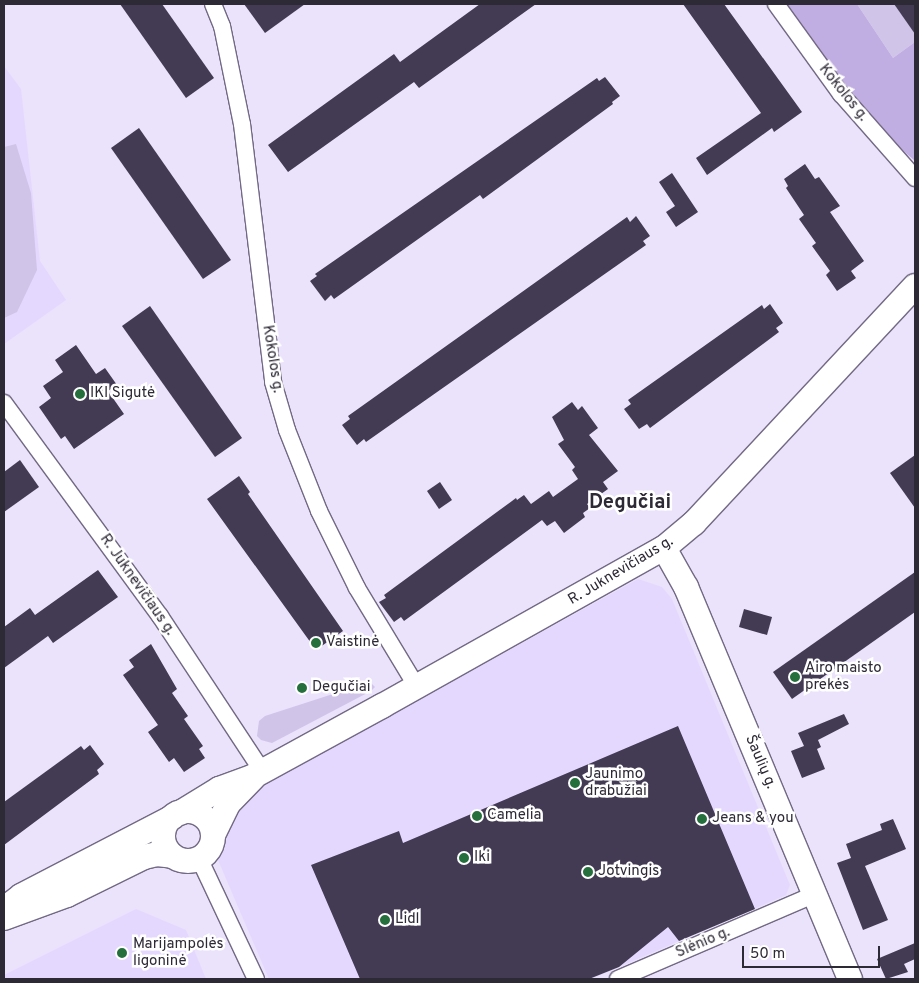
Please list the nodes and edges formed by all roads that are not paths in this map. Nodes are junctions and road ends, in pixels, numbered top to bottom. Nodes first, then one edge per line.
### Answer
1 (213, 4) edge
2 (776, 4) edge
3 (915, 178) edge
4 (915, 286) edge
5 (4, 403) edge
6 (664, 548) junction
7 (417, 687) junction
8 (259, 774) junction
9 (176, 815) junction
10 (213, 835) junction
11 (173, 856) junction
12 (199, 858) junction
13 (815, 894) junction
14 (4, 909) edge
15 (4, 918) edge
16 (256, 979) edge
17 (618, 979) edge
18 (850, 979) edge

1 - 7 street, Kokolos g.
2 - 3 street, Kokolos g.
4 - 6 street, R. Juknevičiaus g.
5 - 8 street, R. Juknevičiaus g.
6 - 7 street, R. Juknevičiaus g.
6 - 13 street, Šaulių g.
7 - 8 street, R. Juknevičiaus g.
8 - 9 street, R. Juknevičiaus g.
8 - 10 street, R. Juknevičiaus g.
9 - 10 street
9 - 11 street
9 - 14 street, R. Juknevičiaus g.
10 - 12 street
11 - 12 street
11 - 15 street
12 - 16 street
13 - 17 street, Slėnio g.
13 - 18 street, Šaulių g.

